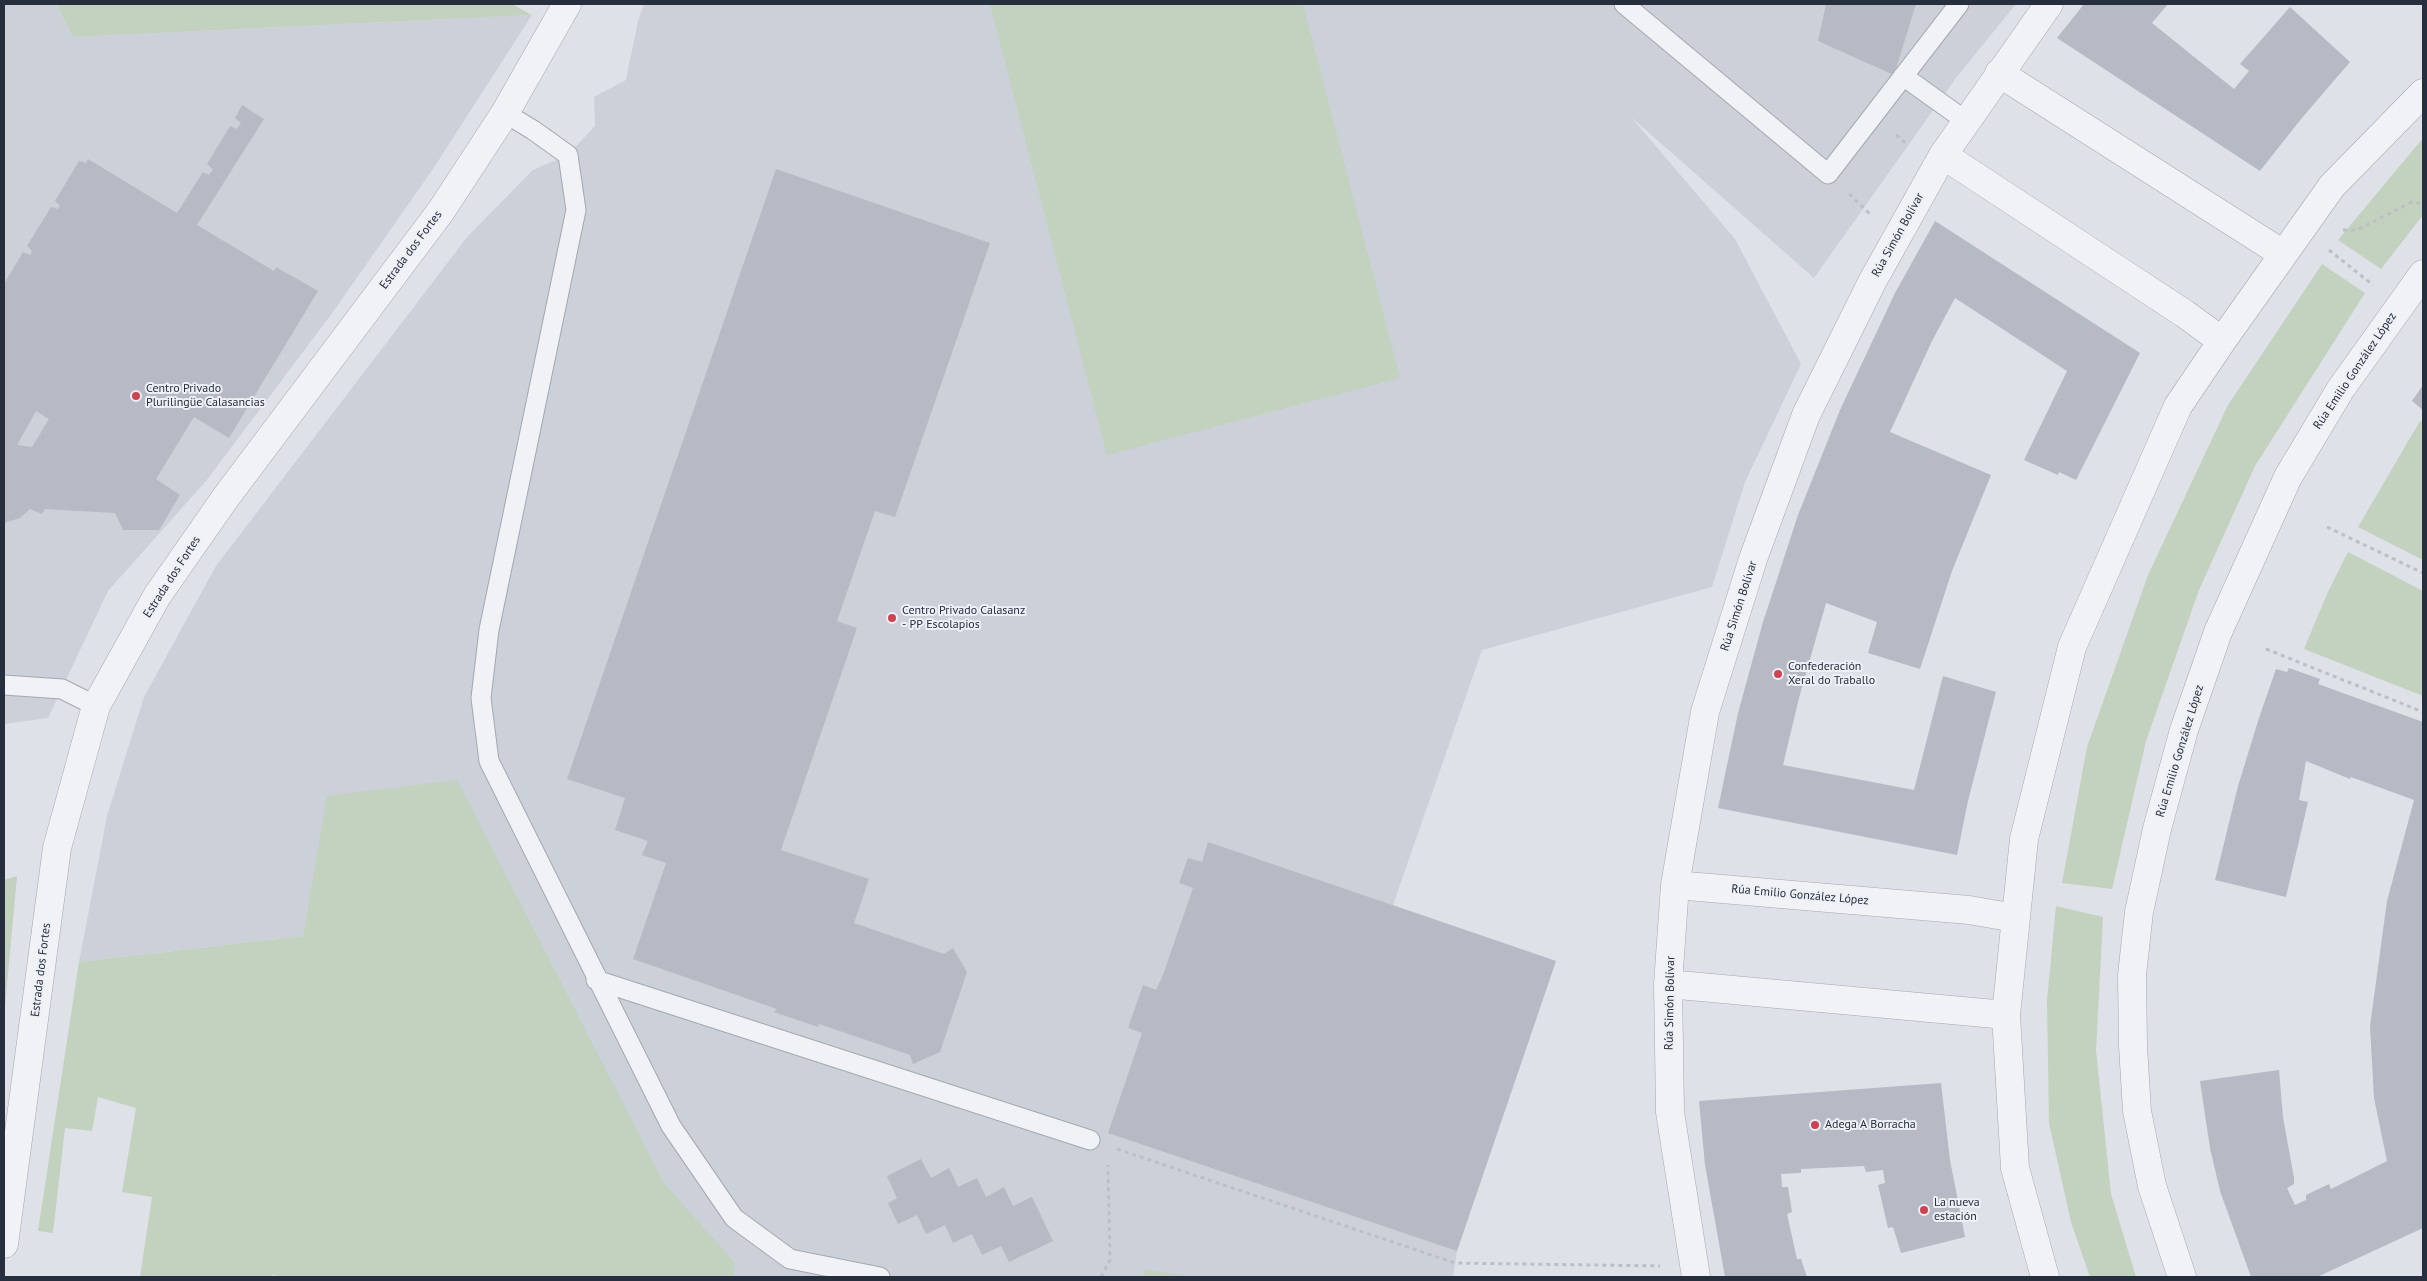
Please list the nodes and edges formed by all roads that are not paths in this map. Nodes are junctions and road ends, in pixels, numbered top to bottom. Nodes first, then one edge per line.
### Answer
1 (567, 4) edge
2 (1624, 4) edge
3 (1959, 4) edge
4 (2049, 4) edge
5 (1999, 73) junction
6 (1903, 76) junction
7 (2423, 93) edge
8 (505, 114) junction
9 (1966, 121) junction
10 (1940, 161) junction
11 (2283, 254) junction
12 (2423, 274) edge
13 (2222, 341) junction
14 (4, 685) edge
15 (96, 706) junction
16 (1675, 885) junction
17 (2015, 918) junction
18 (596, 980) junction
19 (1668, 984) junction
20 (2006, 1015) junction
21 (1090, 1140) road end
22 (4, 1244) edge
23 (880, 1277) edge
24 (1696, 1277) edge
25 (2045, 1277) edge
26 (2182, 1277) edge

1 - 8 street, Estrada dos Fortes
2 - 6 lane
3 - 6 lane
4 - 5 street, Rúa Simón Bolívar
5 - 9 street, Rúa Simón Bolívar
5 - 11 street
6 - 9 lane
7 - 11 street
8 - 15 street, Estrada dos Fortes
8 - 18 lane
9 - 10 street, Rúa Simón Bolívar
10 - 13 street
10 - 16 street, Rúa Simón Bolívar
11 - 13 street
12 - 26 street, Rúa Emilio González López
13 - 17 street
14 - 15 lane
15 - 22 street, Estrada dos Fortes
16 - 17 street, Rúa Emilio González López
16 - 19 street, Rúa Simón Bolívar
17 - 20 street
18 - 21 lane
18 - 23 lane
19 - 20 street
19 - 24 street, Rúa Simón Bolívar
20 - 25 street

